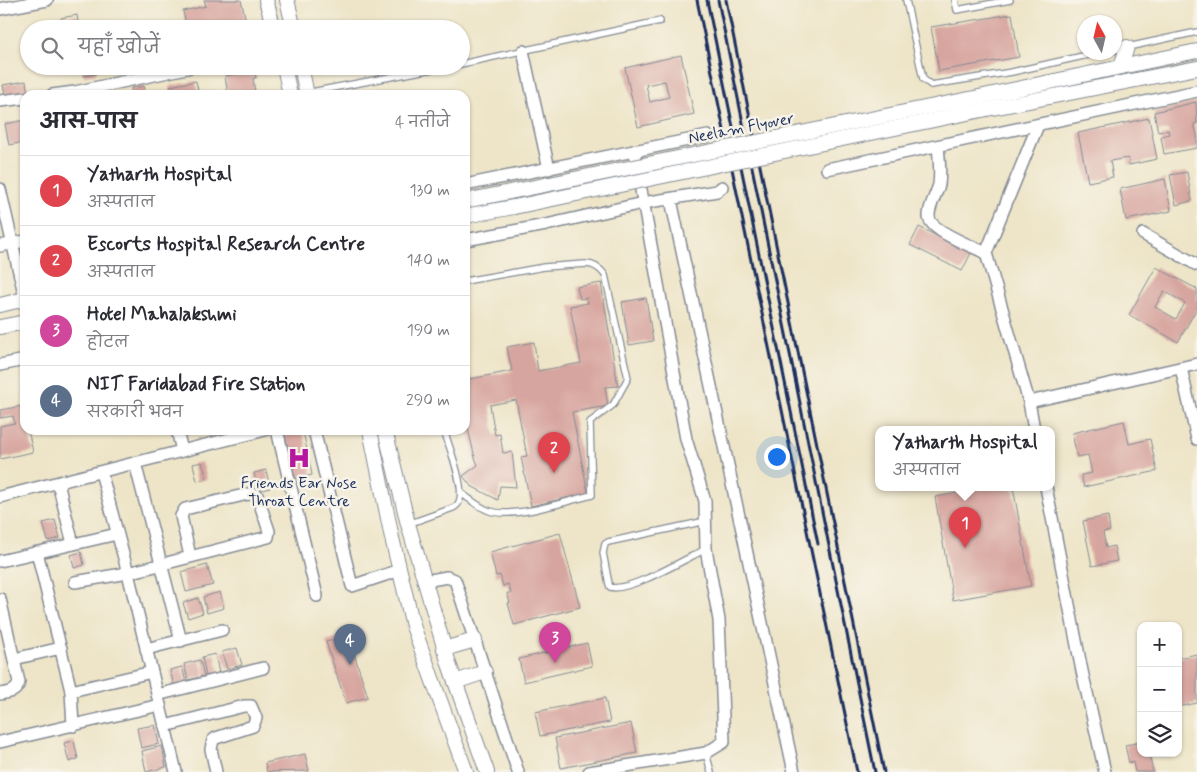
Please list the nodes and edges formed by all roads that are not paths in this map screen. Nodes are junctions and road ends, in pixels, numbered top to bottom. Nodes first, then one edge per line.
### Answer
1 (47, 0) edge
2 (266, 0) edge
3 (287, 0) edge
4 (906, 0) edge
5 (956, 0) edge
6 (1010, 0) edge
7 (0, 10) edge
8 (272, 20) edge
9 (292, 20) edge
10 (660, 21) dead end
11 (1197, 32) edge
12 (1122, 48) edge
13 (523, 51) junction
14 (1197, 51) edge
15 (1077, 57) edge
16 (1121, 60) edge
17 (470, 62) edge
18 (1121, 67) junction
19 (1197, 68) edge
20 (154, 75) edge
21 (286, 75) edge
22 (303, 75) edge
23 (402, 75) edge
24 (84, 90) edge
25 (289, 90) edge
26 (305, 90) edge
27 (326, 90) edge
28 (1197, 91) edge
29 (20, 99) edge
30 (0, 102) edge
31 (980, 104) junction
32 (1038, 125) junction
33 (708, 136) dead end
34 (938, 146) junction
35 (634, 151) junction
36 (549, 169) junction
37 (827, 169) dead end
38 (470, 184) edge
39 (722, 187) dead end
40 (0, 189) edge
41 (470, 200) edge
42 (671, 200) junction
43 (643, 203) junction
44 (470, 215) edge
45 (1143, 234) dead end
46 (470, 239) edge
47 (19, 242) edge
48 (0, 246) edge
49 (986, 253) junction
50 (1197, 265) edge
51 (470, 280) edge
52 (20, 299) edge
53 (0, 305) edge
54 (20, 323) edge
55 (0, 327) edge
56 (20, 361) edge
57 (1197, 364) edge
58 (0, 365) edge
59 (1181, 368) junction
60 (1029, 402) junction
61 (1033, 426) edge
62 (178, 435) edge
63 (224, 435) edge
64 (278, 435) edge
65 (315, 435) edge
66 (371, 435) edge
67 (386, 435) edge
68 (445, 435) edge
69 (1197, 439) edge
70 (182, 451) junction
71 (135, 463) junction
72 (101, 472) junction
73 (58, 482) junction
74 (1047, 491) edge
75 (461, 493) junction
76 (0, 497) edge
77 (706, 521) junction
78 (408, 524) junction
79 (117, 534) junction
80 (73, 544) junction
81 (706, 549) junction
82 (37, 552) junction
83 (190, 556) junction
84 (0, 561) edge
85 (161, 564) junction
86 (400, 570) junction
87 (128, 573) junction
88 (75, 582) dead end
89 (426, 587) junction
90 (317, 596) dead end
91 (406, 598) junction
92 (0, 599) edge
93 (222, 630) dead end
94 (180, 640) junction
95 (474, 640) junction
96 (61, 648) junction
97 (146, 649) junction
98 (444, 649) junction
99 (14, 659) junction
100 (263, 668) dead end
101 (152, 672) junction
102 (485, 672) junction
103 (455, 682) junction
104 (71, 691) junction
105 (0, 694) edge
106 (159, 700) junction
107 (72, 726) junction
108 (165, 726) junction
109 (0, 742) edge
110 (706, 753) junction
111 (656, 767) edge
112 (176, 772) edge
113 (216, 772) edge
114 (466, 772) edge
115 (487, 772) edge
116 (518, 772) edge
117 (589, 772) edge
118 (711, 772) edge
119 (794, 772) edge
120 (1105, 772) edge

1 - 7 street
2 - 8 street
3 - 9 street
4 - 15 lane
5 - 6 lane
10 - 13 lane
11 - 12 lane
13 - 17 lane
13 - 36 street
14 - 18 street
16 - 18 street
18 - 31 street
19 - 31 street
20 - 24 street
21 - 25 street
22 - 26 street
23 - 27 lane
28 - 32 street
29 - 30 street
31 - 41 street, Neelam Flyover, bridge
31 - 44 street, Neelam Flyover, bridge
32 - 34 street
32 - 49 street
33 - 35 street
34 - 37 street
34 - 49 street
35 - 36 street
35 - 43 street
36 - 38 street
39 - 42 street
40 - 47 street
42 - 43 street
42 - 119 street
43 - 46 street
43 - 77 street
45 - 50 street
47 - 48 street
49 - 60 street
51 - 75 lane
52 - 53 street
54 - 55 street
56 - 58 street
57 - 59 street
59 - 60 street
59 - 69 street
60 - 61 street
62 - 70 street
63 - 70 street
64 - 90 street
65 - 86 street
66 - 86 street
67 - 78 street
68 - 75 lane
70 - 71 street
71 - 72 street
71 - 85 street
72 - 73 street
72 - 79 street
73 - 76 street
73 - 80 street
74 - 120 street
75 - 78 lane
77 - 81 street
77 - 81 lane
78 - 89 street
79 - 80 street
79 - 87 street
80 - 82 street
81 - 110 street
82 - 84 street
82 - 96 street
83 - 83 street
83 - 85 street
85 - 87 street
85 - 94 street
86 - 91 street
87 - 88 street
87 - 97 street
89 - 91 street
89 - 95 street
89 - 98 street
91 - 114 street
92 - 99 street
93 - 94 street
94 - 97 street
95 - 98 street
95 - 102 street
96 - 99 street
96 - 104 street
97 - 101 street
98 - 103 street
99 - 105 street
100 - 106 street
101 - 104 street
101 - 106 street
102 - 103 street
102 - 116 street
103 - 115 street
104 - 107 street
106 - 107 street
106 - 108 street
107 - 109 street
108 - 112 street
108 - 113 street
110 - 111 street
110 - 118 lane
111 - 117 street

